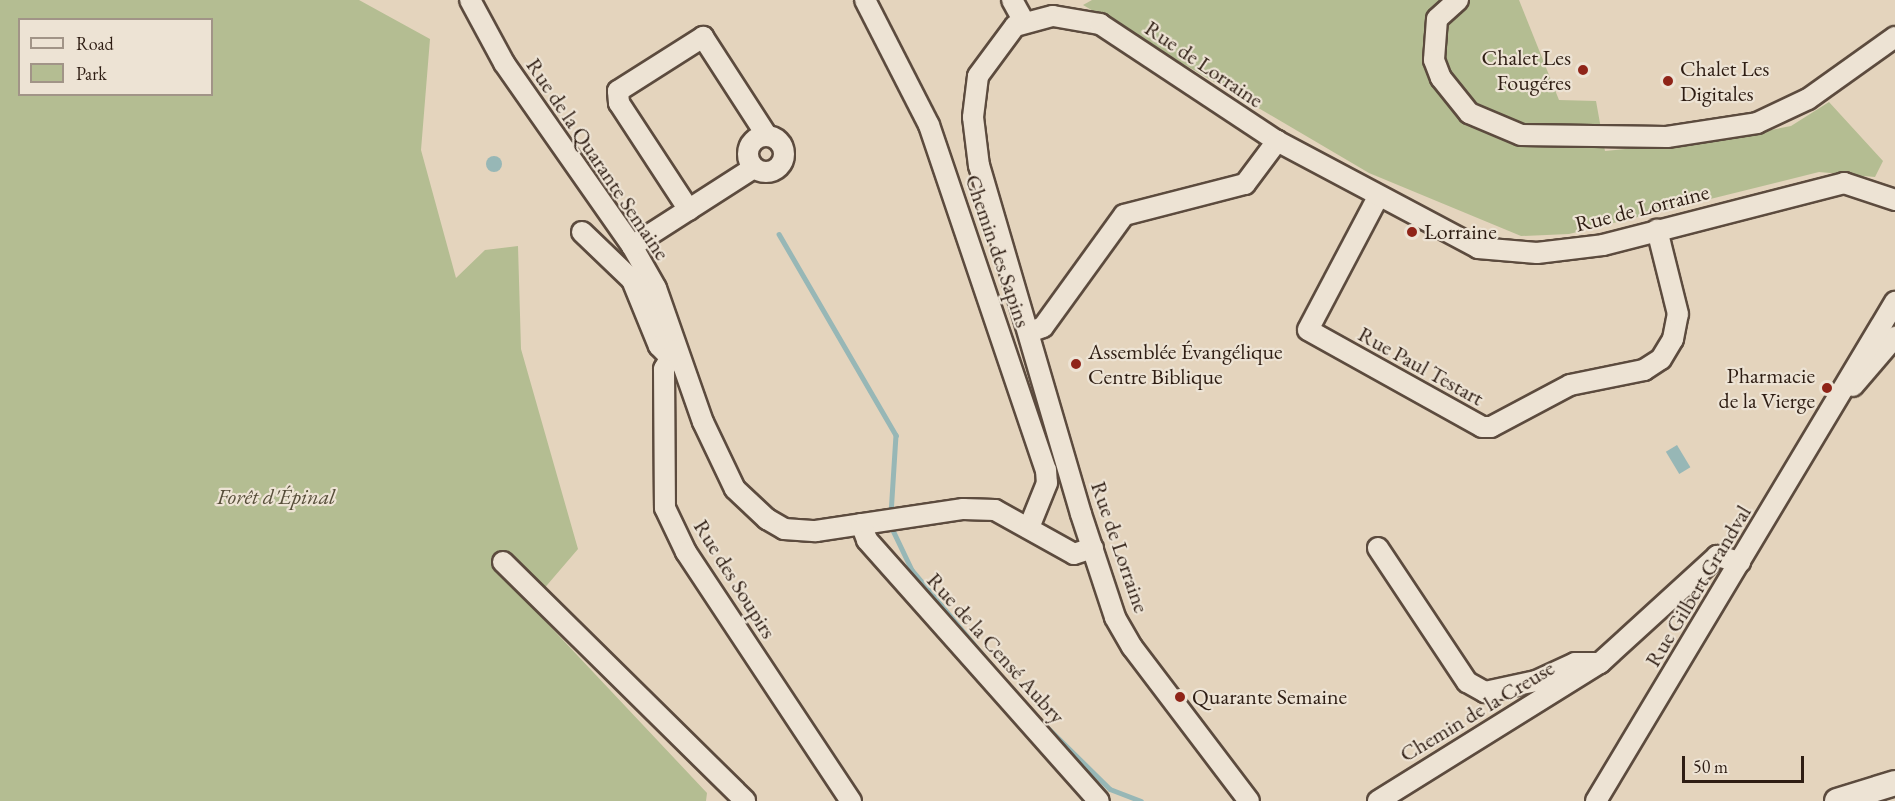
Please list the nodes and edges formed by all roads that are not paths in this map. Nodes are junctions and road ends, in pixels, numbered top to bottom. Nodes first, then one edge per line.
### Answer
1 (470, 0) edge
2 (865, 0) edge
3 (1458, 0) edge
4 (1018, 7) edge
5 (1895, 37) edge
6 (765, 133) junction
7 (1277, 141) junction
8 (752, 170) junction
9 (1378, 197) junction
10 (1895, 200) edge
11 (689, 210) junction
12 (1657, 230) junction
13 (582, 232) dead end
14 (632, 246) junction
15 (1895, 302) edge
16 (1030, 332) junction
17 (1895, 337) edge
18 (672, 353) junction
19 (1842, 396) junction
20 (861, 524) junction
21 (1030, 525) junction
22 (1093, 548) junction
23 (1378, 548) dead end
24 (503, 562) dead end
25 (1740, 562) junction
26 (1600, 663) junction
27 (1895, 783) edge
28 (745, 801) edge
29 (851, 801) edge
30 (1099, 801) edge
31 (1249, 801) edge
32 (1378, 801) edge
33 (1596, 801) edge
34 (1837, 801) edge

1 - 14 street, Rue de la Quarante Semaine
2 - 21 street, Chemin des Sapins
3 - 5 street
4 - 7 street, Rue de Lorraine
4 - 16 street, Rue de Lorraine
6 - 8 street
6 - 8 street
6 - 11 street
7 - 9 street, Rue de Lorraine
7 - 16 street
8 - 11 street
9 - 12 street, Rue de Lorraine
9 - 12 street, Rue Paul Testart
10 - 12 street, Rue de Lorraine
11 - 14 street
13 - 18 street
14 - 18 street, Rue de la Quarante Semaine
15 - 19 street, Rue Gilbert Grandval
16 - 22 street, Rue de Lorraine
17 - 19 street, Rue Gilbert Grandval
18 - 20 street
18 - 29 street, Rue des Soupirs
19 - 25 street, Rue Gilbert Grandval
20 - 21 street
20 - 30 street, Rue de la Censé Aubry
21 - 22 street
22 - 31 street, Rue de Lorraine
23 - 26 street, Chemin de la Creuse
24 - 28 street
25 - 26 street, Chemin de la Creuse
25 - 33 street, Rue Gilbert Grandval
26 - 32 street, Chemin de la Creuse
27 - 34 street

